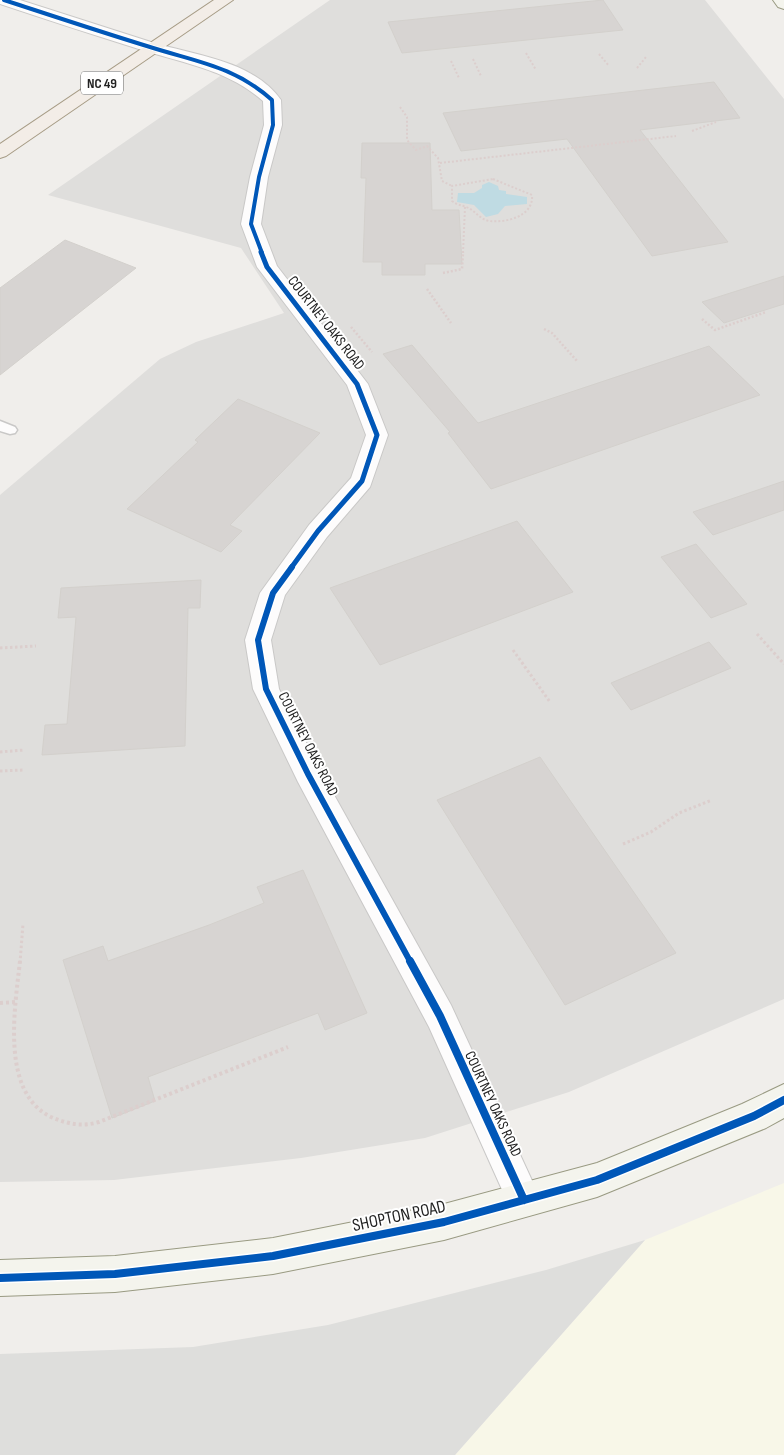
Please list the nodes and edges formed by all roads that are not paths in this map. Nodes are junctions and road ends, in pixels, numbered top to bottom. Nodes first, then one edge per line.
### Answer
1 (4, 0) edge
2 (225, 0) edge
3 (781, 0) edge
4 (784, 4) edge
5 (154, 48) junction
6 (0, 152) edge
7 (784, 1100) edge
8 (524, 1200) junction
9 (0, 1278) edge

1 - 5 street
2 - 5 main road, NC 49
3 - 4 street
5 - 6 main road, NC 49
5 - 8 street, COURTNEY OAKS ROAD
7 - 8 street, SHOPTON ROAD
8 - 9 street, SHOPTON ROAD

